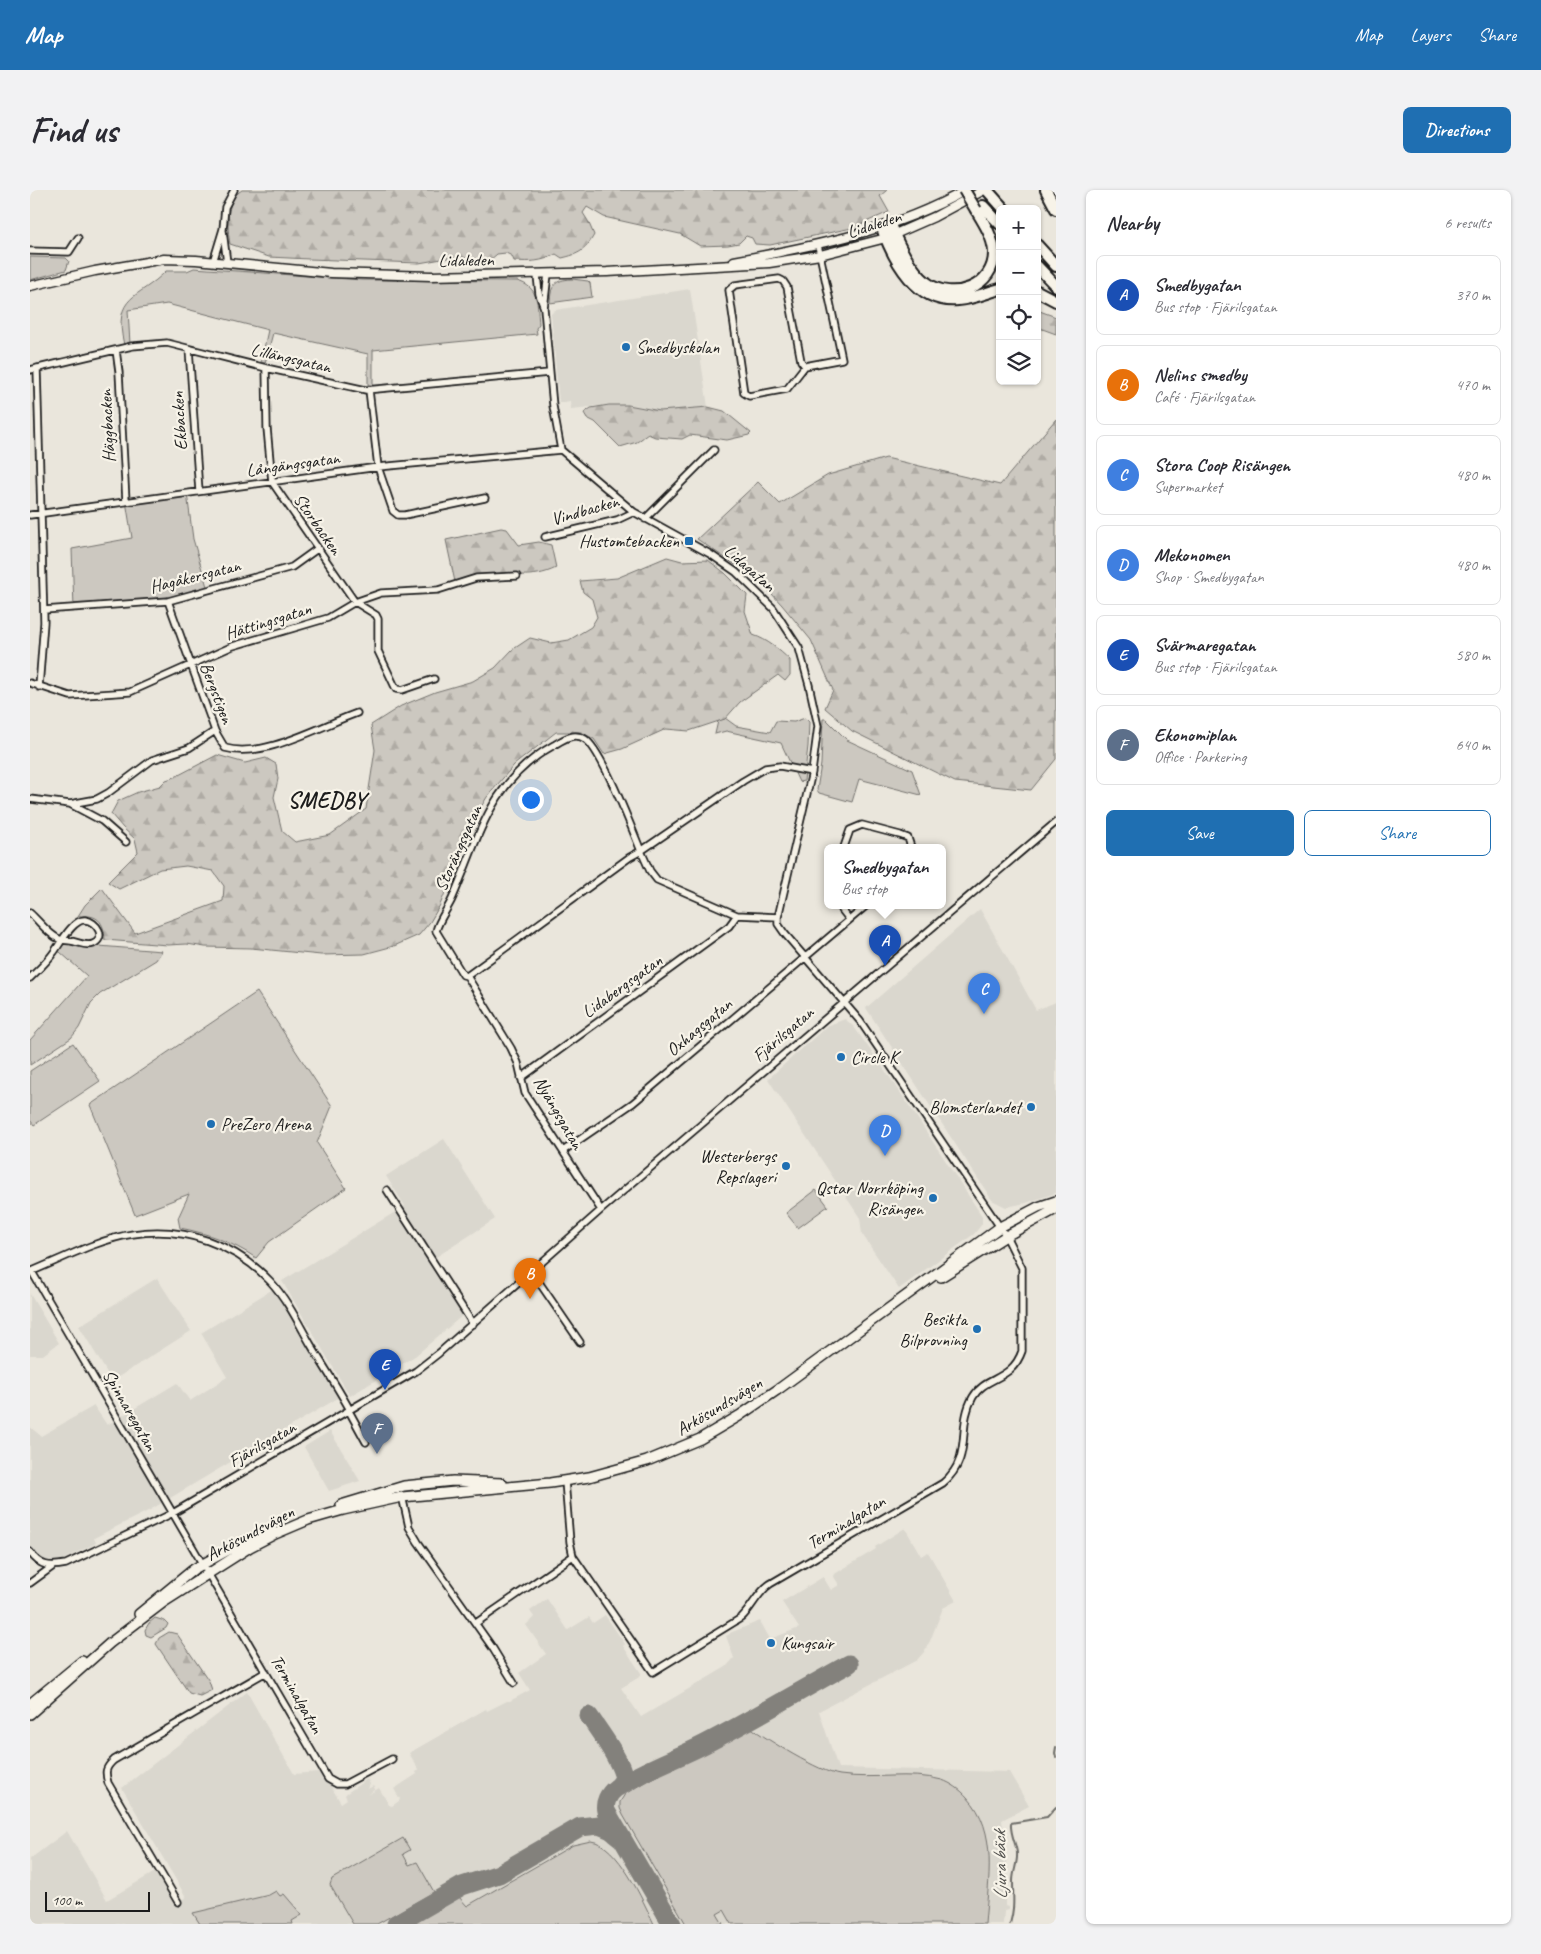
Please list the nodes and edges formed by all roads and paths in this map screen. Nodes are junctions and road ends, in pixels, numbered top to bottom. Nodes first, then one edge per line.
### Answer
1 (234, 190) edge
2 (966, 190) edge
3 (986, 190) edge
4 (1046, 190) edge
5 (1000, 205) edge
6 (980, 208) junction
7 (1056, 209) edge
8 (996, 221) edge
9 (223, 229) junction
10 (888, 231) junction
11 (78, 238) dead end
12 (818, 245) junction
13 (1041, 249) edge
14 (30, 251) edge
15 (820, 255) junction
16 (213, 262) junction
17 (227, 263) junction
18 (705, 266) junction
19 (1056, 266) edge
20 (1041, 270) edge
21 (548, 274) junction
22 (537, 275) junction
23 (30, 286) edge
24 (1056, 286) edge
25 (996, 290) edge
26 (1041, 293) edge
27 (1056, 301) edge
28 (544, 308) junction
29 (189, 349) junction
30 (116, 350) junction
31 (805, 366) junction
32 (37, 368) junction
33 (266, 368) junction
34 (30, 370) edge
35 (549, 374) junction
36 (369, 390) junction
37 (561, 450) junction
38 (714, 450) dead end
39 (378, 467) junction
40 (272, 482) junction
41 (199, 491) junction
42 (485, 498) dead end
43 (126, 501) junction
44 (634, 512) junction
45 (42, 514) junction
46 (30, 515) edge
47 (645, 518) junction
48 (545, 537) dead end
49 (317, 549) junction
50 (517, 576) dead end
51 (168, 601) junction
52 (355, 602) junction
53 (44, 610) junction
54 (190, 666) junction
55 (434, 680) dead end
56 (30, 683) edge
57 (40, 687) junction
58 (357, 713) dead end
59 (214, 731) junction
60 (812, 772) junction
61 (30, 799) edge
62 (70, 804) junction
63 (1056, 822) edge
64 (126, 842) dead end
65 (845, 844) edge
66 (910, 844) edge
67 (641, 851) junction
68 (841, 909) edge
69 (862, 909) edge
70 (30, 913) edge
71 (737, 915) junction
72 (778, 917) junction
73 (849, 920) junction
74 (438, 937) joint
75 (60, 940) junction
76 (805, 957) junction
77 (467, 976) junction
78 (30, 978) edge
79 (844, 1002) junction
80 (521, 1078) junction
81 (563, 1151) junction
82 (387, 1190) dead end
83 (1056, 1201) edge
84 (1056, 1209) edge
85 (601, 1210) junction
86 (1000, 1226) junction
87 (1006, 1236) junction
88 (31, 1272) edge
89 (532, 1272) junction
90 (900, 1302) junction
91 (473, 1324) junction
92 (580, 1342) dead end
93 (349, 1411) junction
94 (366, 1442) dead end
95 (565, 1481) junction
96 (530, 1484) junction
97 (400, 1487) junction
98 (402, 1497) junction
99 (173, 1513) junction
100 (30, 1552) edge
101 (573, 1556) junction
102 (202, 1564) junction
103 (52, 1567) junction
104 (208, 1573) junction
105 (30, 1583) edge
106 (476, 1623) junction
107 (266, 1672) junction
108 (514, 1683) dead end
109 (30, 1704) edge
110 (30, 1714) edge
111 (392, 1758) dead end
112 (178, 1902) dead end

1 - 9 street
2 - 6 highway
2 - 10 street, Lidaleden
3 - 5 highway
3 - 10 street, Lidaleden
4 - 7 highway
6 - 8 highway
6 - 10 highway
9 - 16 street
9 - 17 street
10 - 12 street, Lidaleden
10 - 15 street, Lidaleden
10 - 25 highway
11 - 14 street
12 - 15 street
12 - 18 street, Lidaleden
13 - 19 highway
15 - 18 street, Lidaleden
15 - 31 street
16 - 17 street, Lidaleden
16 - 23 street, Lidaleden
17 - 22 street, Lidaleden
18 - 21 street, Lidaleden
20 - 24 highway
21 - 22 street, Lidaleden
21 - 28 street
22 - 28 street
26 - 27 highway
28 - 35 street
29 - 30 street, Lillängsgatan
29 - 33 street, Lillängsgatan
29 - 41 street, Ekbacken
30 - 32 street, Lillängsgatan
30 - 43 street, Häggbacken
31 - 31 street
32 - 34 street, Lillängsgatan
32 - 45 street
33 - 36 street, Lillängsgatan
33 - 40 street, Storbacken
35 - 36 street, Lillängsgatan
35 - 37 street
36 - 39 street
37 - 39 street, Långängsgatan
37 - 44 street, Lidagatan
38 - 47 street
39 - 40 street, Långängsgatan
39 - 42 street
40 - 41 street, Långängsgatan
40 - 49 street, Storbacken
41 - 43 street, Långängsgatan
43 - 45 street, Långängsgatan
44 - 47 street, Lidagatan
44 - 48 street, Vindbacken
45 - 46 street, Långängsgatan
45 - 53 street
47 - 60 street, Lidagatan
49 - 51 street, Hagåkersgatan
49 - 52 street, Storbacken
50 - 52 street, Hättingsgatan
51 - 53 street, Hagåkersgatan
51 - 54 street, Bergstigen
52 - 54 street, Hättingsgatan
52 - 55 street
53 - 57 street
54 - 57 street, Hättingsgatan
54 - 59 street, Bergstigen
56 - 57 street, Hättingsgatan
58 - 59 street, Bergstigen
59 - 62 street
60 - 67 street
60 - 72 street, Lidagatan
61 - 62 street
62 - 64 street
63 - 79 street, Fjärilsgatan
65 - 66 street
67 - 71 street, Storängsgatan
67 - 74 street, Storängsgatan
67 - 77 street
68 - 73 street
69 - 73 street, Oxhagsgatan
70 - 75 street
71 - 72 street
71 - 80 street, Lidabergsgatan
72 - 76 street
73 - 76 street, Oxhagsgatan
74 - 77 street, Nyängsgatan
75 - 75 street
75 - 78 street
76 - 79 street
76 - 81 street, Oxhagsgatan
77 - 80 street, Nyängsgatan
79 - 85 street, Fjärilsgatan
79 - 86 street
80 - 81 street, Nyängsgatan
81 - 85 street, Nyängsgatan
82 - 91 street
83 - 86 main road, Arkösundsvägen
84 - 87 main road, Arkösundsvägen
85 - 89 street, Fjärilsgatan
86 - 87 street
86 - 90 main road, Arkösundsvägen
87 - 90 main road, Arkösundsvägen
87 - 101 street, Terminalgatan
88 - 93 street
88 - 99 street, Spinnaregatan
89 - 91 street, Fjärilsgatan
89 - 92 street
90 - 95 main road, Arkösundsvägen
91 - 93 street, Fjärilsgatan
93 - 94 street
93 - 99 street, Fjärilsgatan
95 - 96 main road, Arkösundsvägen
95 - 101 street, Terminalgatan
96 - 97 main road, Arkösundsvägen
96 - 98 main road, Arkösundsvägen
97 - 98 street
97 - 102 main road, Arkösundsvägen
98 - 104 main road, Arkösundsvägen
98 - 106 street
99 - 102 street, Spinnaregatan
99 - 103 street, Fjärilsgatan
100 - 103 street
101 - 106 street
102 - 104 street, Terminalgatan
102 - 109 main road, Arkösundsvägen
103 - 105 street, Fjärilsgatan
104 - 107 street, Terminalgatan
104 - 110 main road, Arkösundsvägen
106 - 108 street
107 - 111 street, Terminalgatan
107 - 112 street

